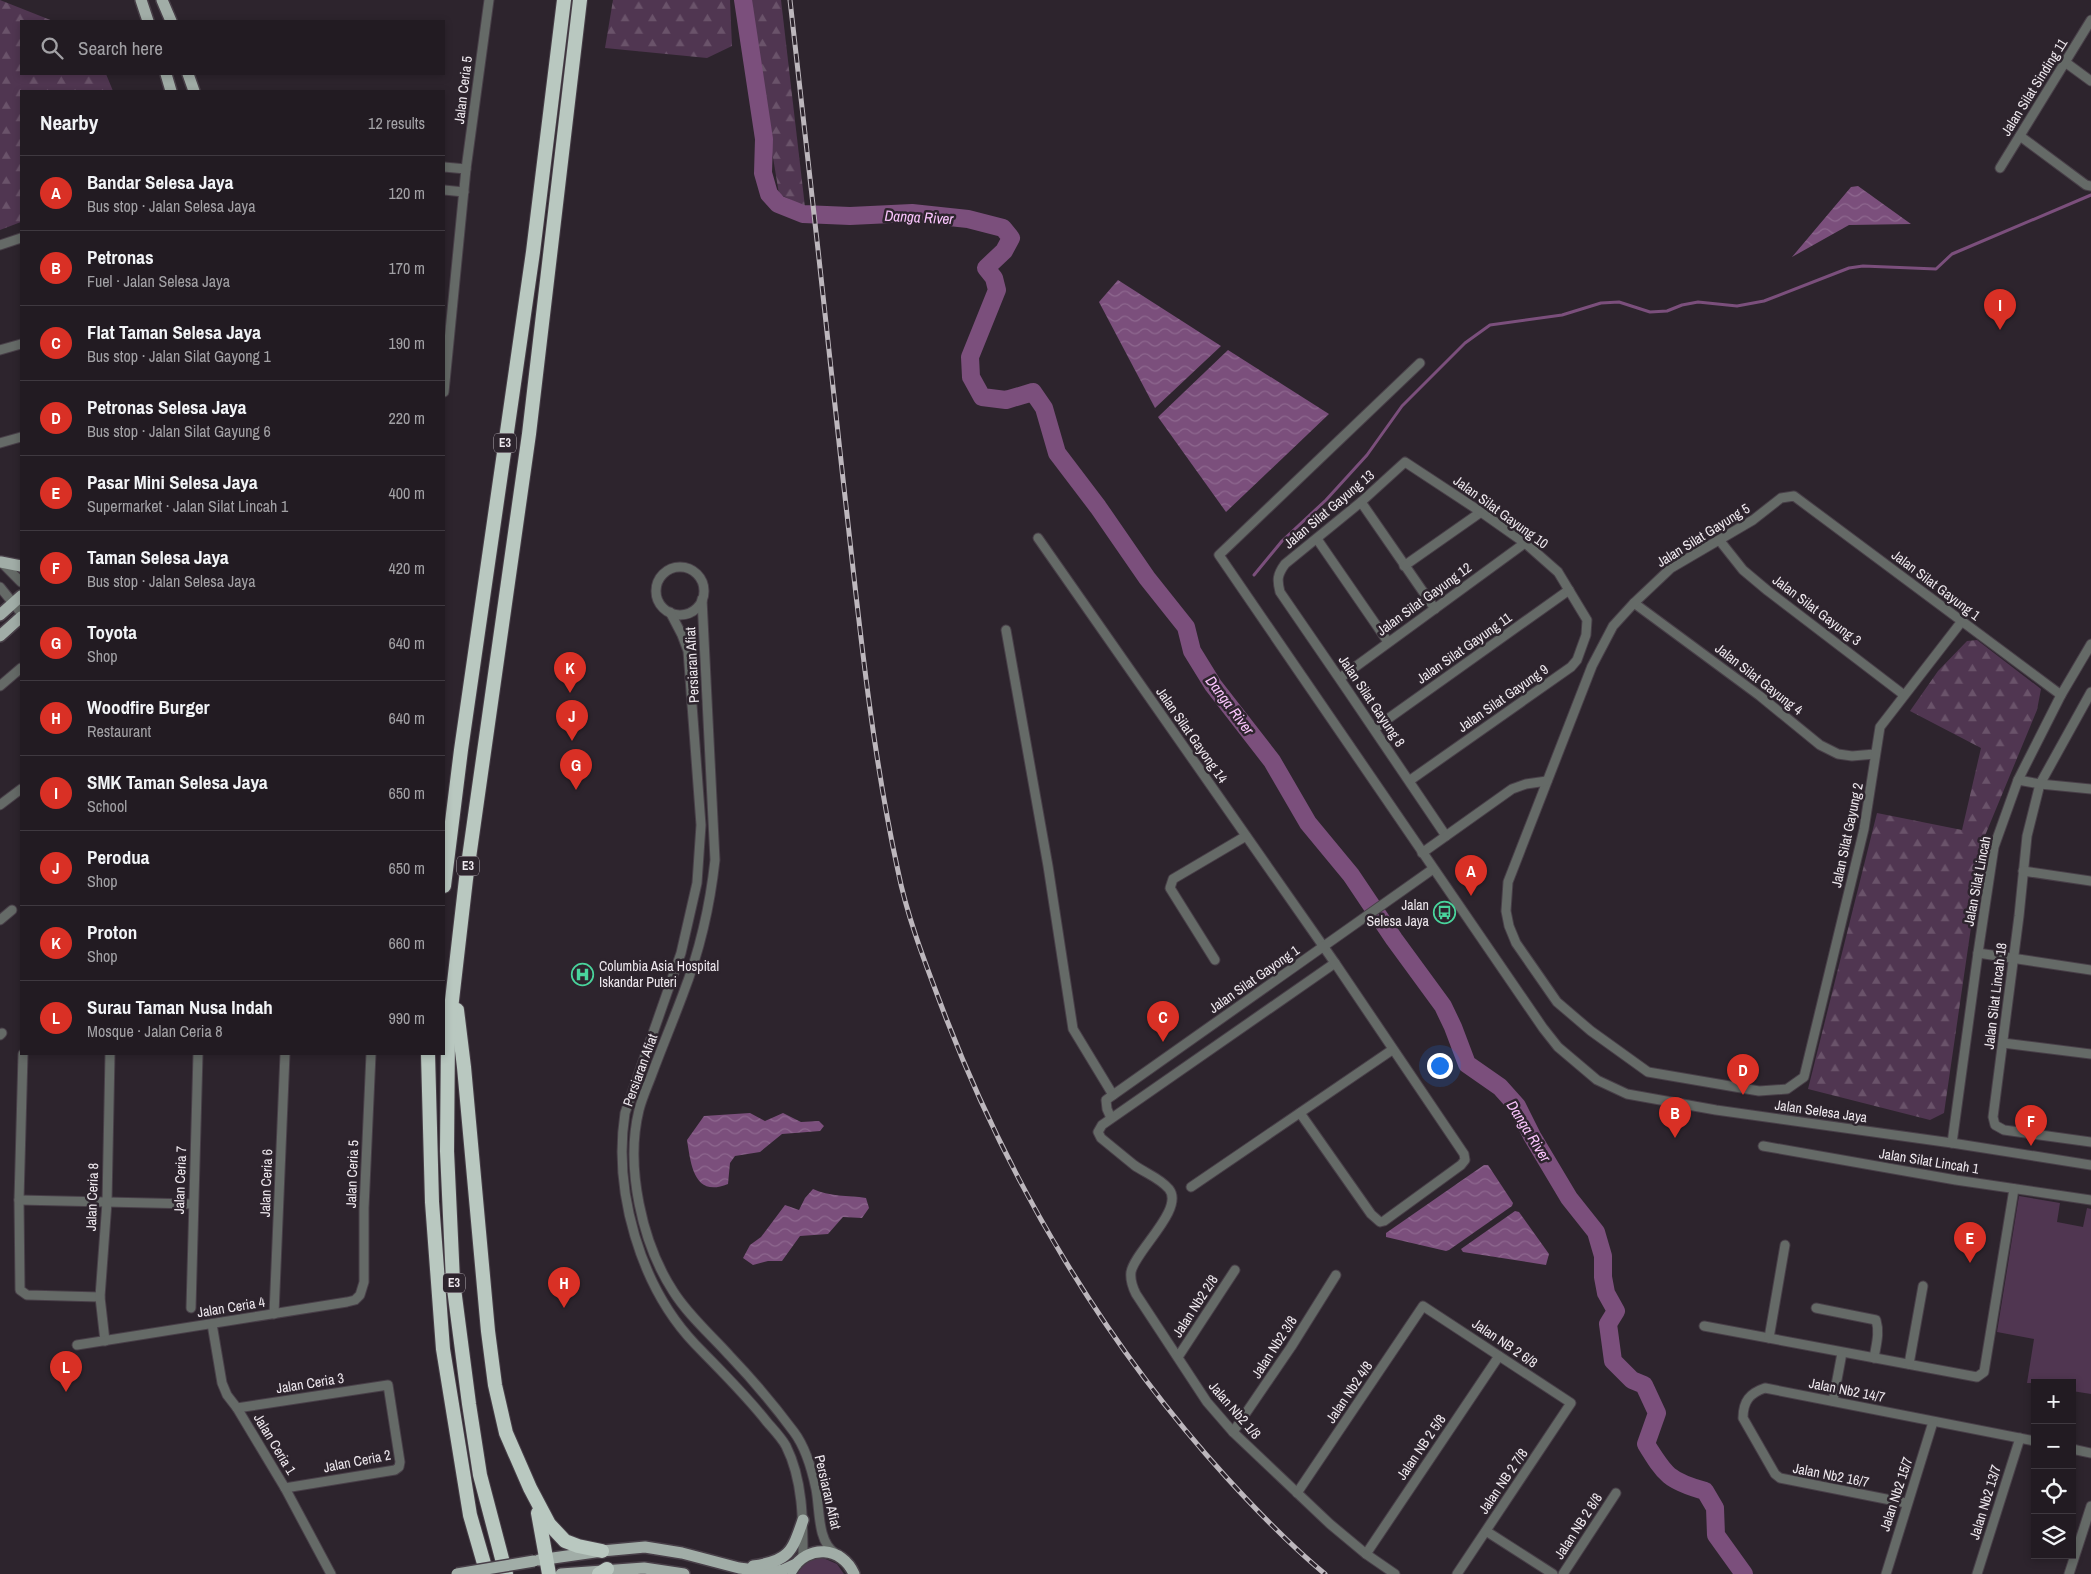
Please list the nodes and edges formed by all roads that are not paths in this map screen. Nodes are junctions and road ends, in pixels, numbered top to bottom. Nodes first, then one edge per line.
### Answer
1 (141, 0) edge
2 (162, 0) edge
3 (488, 0) edge
4 (564, 0) edge
5 (580, 0) edge
6 (148, 20) edge
7 (171, 20) edge
8 (2091, 20) edge
9 (2065, 62) junction
10 (166, 75) edge
11 (188, 75) edge
12 (2091, 81) edge
13 (171, 90) edge
14 (194, 90) edge
15 (2020, 136) junction
16 (445, 167) edge
17 (2000, 168) dead end
18 (466, 169) junction
19 (2091, 186) edge
20 (445, 190) edge
21 (464, 192) junction
22 (20, 238) edge
23 (0, 245) edge
24 (20, 344) edge
25 (0, 350) edge
26 (1420, 363) dead end
27 (445, 382) edge
28 (20, 437) edge
29 (0, 443) edge
30 (1405, 462) joint
31 (1794, 496) joint
32 (1361, 502) junction
33 (1482, 512) junction
34 (1038, 538) dead end
35 (1317, 539) junction
36 (1720, 541) junction
37 (1525, 543) junction
38 (0, 561) edge
39 (20, 566) edge
40 (1404, 566) junction
41 (1277, 580) joint
42 (20, 581) edge
43 (0, 587) edge
44 (1569, 590) junction
45 (702, 599) junction
46 (17, 600) edge
47 (1634, 603) junction
48 (1435, 609) junction
49 (670, 612) junction
50 (0, 615) edge
51 (20, 618) edge
52 (1587, 620) joint
53 (1962, 621) junction
54 (1006, 630) dead end
55 (0, 636) edge
56 (1388, 642) junction
57 (2091, 644) edge
58 (20, 669) edge
59 (1340, 678) junction
60 (0, 686) edge
61 (2091, 692) edge
62 (1904, 695) junction
63 (2061, 695) junction
64 (1375, 728) junction
65 (1875, 754) junction
66 (2018, 780) junction
67 (1409, 781) junction
68 (1547, 781) junction
69 (2040, 784) junction
70 (2091, 789) edge
71 (20, 790) edge
72 (0, 805) edge
73 (1246, 836) junction
74 (1446, 836) junction
75 (1422, 853) junction
76 (1433, 869) junction
77 (2023, 871) junction
78 (445, 878) edge
79 (2091, 881) edge
80 (12, 910) dead end
81 (0, 920) edge
82 (1324, 946) junction
83 (1978, 953) junction
84 (2013, 959) junction
85 (1215, 960) dead end
86 (1335, 963) junction
87 (2091, 970) edge
88 (453, 987) junction
89 (669, 988) junction
90 (683, 994) junction
91 (662, 1004) junction
92 (676, 1011) junction
93 (2003, 1043) junction
94 (1392, 1050) junction
95 (2091, 1054) edge
96 (23, 1055) edge
97 (110, 1055) edge
98 (198, 1055) edge
99 (285, 1055) edge
100 (371, 1055) edge
101 (428, 1055) edge
102 (1804, 1077) joint
103 (1113, 1095) junction
104 (1300, 1113) junction
105 (1111, 1118) junction
106 (622, 1136) junction
107 (635, 1136) junction
108 (2091, 1142) edge
109 (1952, 1143) junction
110 (1763, 1146) dead end
111 (2091, 1165) edge
112 (1191, 1187) dead end
113 (2014, 1189) junction
114 (19, 1200) junction
115 (2091, 1200) edge
116 (107, 1202) junction
117 (193, 1204) junction
118 (1785, 1246) dead end
119 (1235, 1270) dead end
120 (1336, 1275) dead end
121 (1923, 1286) dead end
122 (360, 1295) joint
123 (100, 1296) junction
124 (1423, 1306) joint
125 (191, 1308) dead end
126 (1816, 1308) dead end
127 (274, 1314) junction
128 (212, 1324) junction
129 (1704, 1326) dead end
130 (1769, 1338) junction
131 (105, 1341) junction
132 (77, 1345) dead end
133 (1842, 1353) junction
134 (1499, 1356) junction
135 (1178, 1357) junction
136 (1874, 1358) junction
137 (1910, 1364) junction
138 (1833, 1401) junction
139 (1571, 1403) joint
140 (237, 1408) junction
141 (1933, 1422) junction
142 (1233, 1432) junction
143 (2020, 1438) junction
144 (2031, 1440) edge
145 (803, 1450) junction
146 (2076, 1450) edge
147 (2091, 1453) edge
148 (790, 1454) junction
149 (400, 1462) joint
150 (1780, 1478) joint
151 (285, 1488) junction
152 (530, 1488) junction
153 (1297, 1493) junction
154 (1616, 1493) dead end
155 (1906, 1503) junction
156 (2091, 1506) edge
157 (803, 1520) junction
158 (1486, 1531) junction
159 (602, 1551) junction
160 (836, 1554) junction
161 (1366, 1554) junction
162 (540, 1560) junction
163 (796, 1565) edge
164 (739, 1568) junction
165 (603, 1572) edge
166 (331, 1574) edge
167 (457, 1574) edge
168 (488, 1574) edge
169 (506, 1574) edge
170 (549, 1574) edge
171 (561, 1574) edge
172 (684, 1574) edge
173 (854, 1574) edge
174 (1395, 1574) edge
175 (1457, 1574) edge
176 (1553, 1574) edge
177 (1563, 1574) edge
178 (1886, 1574) edge
179 (1978, 1574) edge
180 (2069, 1574) edge

1 - 6 main road
2 - 7 main road
3 - 18 street, Jalan Ceria 5
4 - 78 highway, E3
5 - 88 highway, E3
8 - 9 street, Jalan Silat Sinding 11
9 - 12 street
9 - 15 street, Jalan Silat Sinding 11
10 - 13 main road
11 - 14 main road
15 - 17 street, Jalan Silat Sinding 11
15 - 19 street
16 - 18 street
18 - 21 street, Jalan Ceria 5
20 - 21 street
21 - 27 street, Jalan Ceria 5
22 - 23 street
24 - 25 street
26 - 75 street, Jalan Selesa Jaya
28 - 29 street
30 - 32 street, Jalan Silat Gayung 13
30 - 33 street, Jalan Silat Gayung 10
31 - 36 street, Jalan Silat Gayung 5
31 - 53 street, Jalan Silat Gayung 1
32 - 35 street, Jalan Silat Gayung 13
32 - 40 street
33 - 37 street, Jalan Silat Gayung 10
33 - 40 street
34 - 73 street, Jalan Silat Gayong 14
35 - 41 street, Jalan Silat Gayung 13
35 - 56 street
36 - 47 street, Jalan Silat Gayung 5
36 - 62 street, Jalan Silat Gayung 3
37 - 44 street, Jalan Silat Gayung 10
37 - 48 street, Jalan Silat Gayung 12
38 - 39 main road
38 - 42 street
40 - 48 street
41 - 59 street, Jalan Silat Gayung 8
43 - 46 street
44 - 52 street, Jalan Silat Gayung 10
44 - 64 street, Jalan Silat Gayung 11
45 - 49 street, Persiaran Afiat
45 - 49 street, Persiaran Afiat
45 - 90 street, Persiaran Afiat
46 - 50 main road
47 - 65 street, Jalan Silat Gayung 4
47 - 68 street, Jalan Silat Gayung 5
48 - 56 street, Jalan Silat Gayung 12
49 - 89 street, Persiaran Afiat
51 - 55 main road
52 - 67 street, Jalan Silat Gayung 9
53 - 62 street, Jalan Silat Gayung 2
53 - 63 street, Jalan Silat Gayung 1
54 - 103 street
56 - 59 street, Jalan Silat Gayung 12
57 - 63 street, Jalan Silat Lincah
58 - 60 street
59 - 64 street, Jalan Silat Gayung 8
61 - 69 street, Jalan Silat Lincah 18
62 - 65 street, Jalan Silat Gayung 2
63 - 66 street, Jalan Silat Lincah
64 - 67 street, Jalan Silat Gayung 8
65 - 102 street, Jalan Silat Gayung 2
66 - 69 street
66 - 83 street, Jalan Silat Lincah
67 - 74 street, Jalan Silat Gayung 8
68 - 74 street
68 - 102 street, Jalan Silat Gayung 5
69 - 70 street
69 - 77 street, Jalan Silat Lincah 18
71 - 72 street
73 - 82 street, Jalan Silat Gayong 14
73 - 85 street
74 - 75 street
75 - 76 street, Jalan Selesa Jaya
76 - 82 street, Jalan Silat Gayong 1
76 - 109 street, Jalan Selesa Jaya
77 - 79 street
77 - 84 street, Jalan Silat Lincah 18
80 - 81 street
82 - 86 street, Jalan Silat Gayong 14
82 - 103 street, Jalan Silat Gayong 1
83 - 84 street
83 - 109 street, Jalan Silat Lincah
84 - 87 street
84 - 93 street, Jalan Silat Lincah 18
86 - 94 street, Jalan Silat Gayong 14
86 - 105 street
88 - 152 highway
88 - 169 highway, E3
89 - 90 street
89 - 91 street, Persiaran Afiat
90 - 92 street, Persiaran Afiat
91 - 92 street
91 - 106 street, Persiaran Afiat
92 - 107 street, Persiaran Afiat
93 - 95 street
93 - 108 street, Jalan Silat Lincah 18
94 - 104 street
94 - 104 street, Jalan Silat Gayong 14
96 - 114 street
97 - 116 street, Jalan Ceria 8
98 - 117 street, Jalan Ceria 7
99 - 127 street, Jalan Ceria 6
100 - 122 street, Jalan Ceria 5
101 - 168 highway, E3
103 - 105 street
104 - 112 street
105 - 135 street, Jalan Nb2 1/8
106 - 107 street
106 - 148 street, Persiaran Afiat
107 - 145 street, Persiaran Afiat
109 - 111 street, Jalan Selesa Jaya
110 - 113 street, Jalan Silat Lincah 1
113 - 115 street, Jalan Silat Lincah 1
113 - 137 street
114 - 116 street
114 - 123 street
116 - 117 street
116 - 123 street, Jalan Ceria 8
117 - 125 street, Jalan Ceria 7
118 - 130 street
119 - 135 street, Jalan Nb2 2/8
120 - 142 street, Jalan Nb2 3/8
121 - 137 street
122 - 127 street, Jalan Ceria 4
123 - 131 street, Jalan Ceria 8
124 - 134 street, Jalan NB 2 6/8
124 - 153 street, Jalan Nb2 4/8
126 - 136 street
127 - 128 street, Jalan Ceria 4
128 - 131 street, Jalan Ceria 4
128 - 140 street, Jalan Ceria 1
129 - 130 street
130 - 133 street
131 - 132 street, Jalan Ceria 4
133 - 136 street
133 - 138 street
134 - 139 street, Jalan NB 2 6/8
134 - 161 street, Jalan NB 2 5/8
135 - 142 street, Jalan Nb2 1/8
136 - 137 street
138 - 141 street, Jalan Nb2 14/7
138 - 150 street, Jalan Nb2 14/7
139 - 158 street, Jalan NB 2 7/8
140 - 149 street, Jalan Ceria 3
140 - 151 street, Jalan Ceria 1
141 - 143 street, Jalan Nb2 14/7
141 - 155 street, Jalan Nb2 15/7
142 - 153 street, Jalan Nb2 1/8
143 - 144 street, Jalan Nb2 14/7
143 - 179 street, Jalan Nb2 13/7
145 - 148 street
145 - 160 street, Persiaran Afiat
146 - 147 street
148 - 157 street, Persiaran Afiat
149 - 151 street, Jalan Ceria 2
150 - 155 street, Jalan Nb2 16/7
151 - 166 street, Jalan Ceria 1
152 - 159 highway
152 - 162 highway
153 - 161 street, Jalan Nb2 1/8
154 - 177 street, Jalan NB 2 8/8
155 - 178 street, Jalan Nb2 15/7
156 - 180 street
157 - 163 street, Persiaran Afiat
157 - 164 main road
158 - 175 street, Jalan NB 2 7/8
158 - 176 street
159 - 162 main road
159 - 164 main road
160 - 163 main road
160 - 173 main road
161 - 174 street, Jalan Nb2 1/8
162 - 167 main road, bridge
162 - 170 highway
163 - 164 main road
165 - 171 main road
165 - 172 main road

